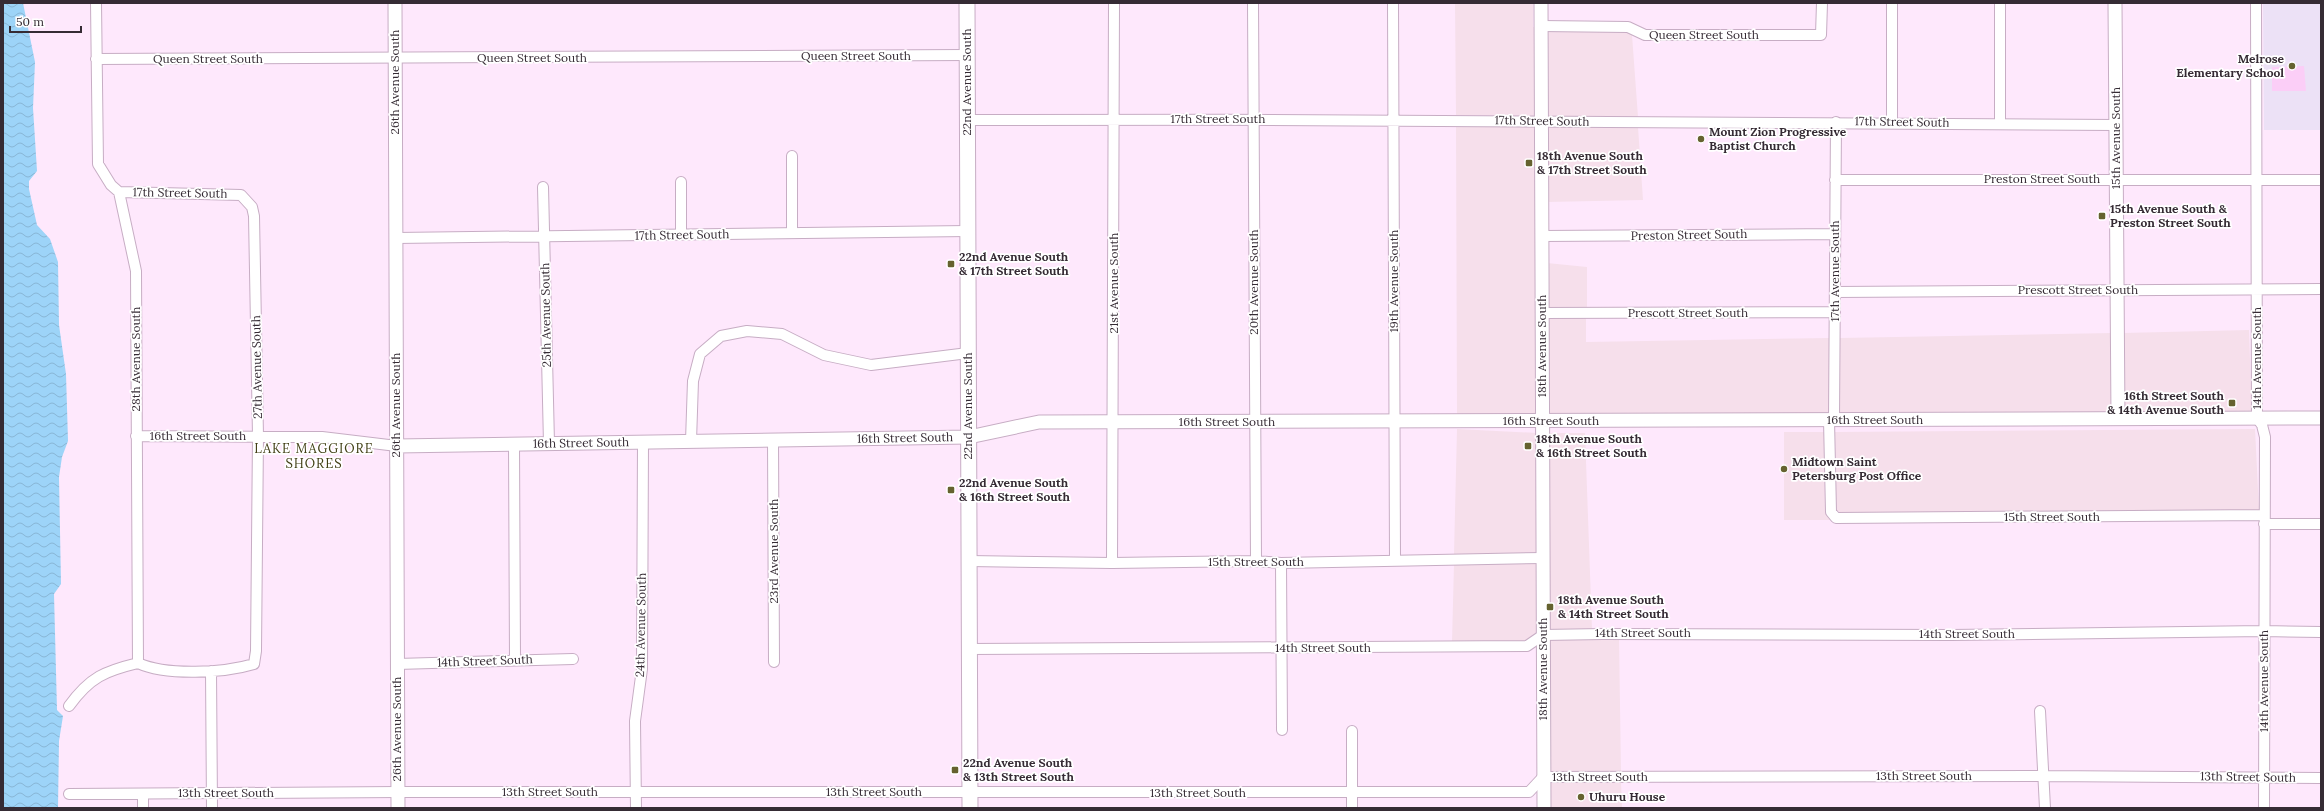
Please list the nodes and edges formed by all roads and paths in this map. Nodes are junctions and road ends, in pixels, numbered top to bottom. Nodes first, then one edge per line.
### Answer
1 (96, 3) edge
2 (395, 3) edge
3 (967, 3) edge
4 (1114, 3) edge
5 (1253, 3) edge
6 (1393, 3) edge
7 (1541, 3) edge
8 (1822, 3) edge
9 (1892, 3) edge
10 (2000, 3) edge
11 (2115, 3) edge
12 (2256, 3) edge
13 (1541, 26) junction
14 (967, 55) junction
15 (96, 59) junction
16 (395, 59) junction
17 (1114, 119) junction
18 (1254, 119) junction
19 (1393, 119) junction
20 (968, 120) junction
21 (1541, 122) junction
22 (1836, 122) junction
23 (1892, 122) junction
24 (2000, 124) junction
25 (2116, 125) junction
26 (792, 156) dead end
27 (2116, 179) junction
28 (1836, 180) junction
29 (2258, 180) junction
30 (2321, 180) edge
31 (681, 182) dead end
32 (543, 186) dead end
33 (119, 192) junction
34 (241, 195) joint
35 (968, 231) junction
36 (792, 233) junction
37 (1835, 234) junction
38 (681, 235) junction
39 (544, 236) junction
40 (1542, 236) junction
41 (396, 238) junction
42 (2118, 289) junction
43 (2321, 289) edge
44 (2257, 290) junction
45 (1835, 292) junction
46 (1835, 312) junction
47 (1542, 313) junction
48 (968, 354) junction
49 (2118, 418) junction
50 (2257, 418) junction
51 (2321, 418) edge
52 (1832, 420) junction
53 (1543, 421) junction
54 (1255, 422) junction
55 (1395, 422) junction
56 (1113, 423) junction
57 (136, 436) junction
58 (258, 436) junction
59 (969, 437) junction
60 (773, 440) junction
61 (691, 441) junction
62 (643, 442) junction
63 (549, 443) junction
64 (514, 444) junction
65 (397, 446) junction
66 (1839, 518) joint
67 (2264, 519) junction
68 (2321, 524) edge
69 (1543, 558) junction
70 (1395, 559) junction
71 (969, 561) junction
72 (1256, 561) junction
73 (1112, 563) junction
74 (1281, 563) junction
75 (2264, 631) junction
76 (2321, 632) edge
77 (1543, 635) junction
78 (1282, 648) junction
79 (969, 649) junction
80 (573, 659) dead end
81 (515, 660) junction
82 (774, 662) dead end
83 (138, 663) junction
84 (397, 664) junction
85 (211, 671) junction
86 (69, 706) dead end
87 (2040, 711) dead end
88 (1282, 730) dead end
89 (1352, 731) dead end
90 (2044, 776) junction
91 (2264, 776) junction
92 (1543, 777) junction
93 (2321, 778) edge
94 (398, 792) junction
95 (636, 792) junction
96 (970, 792) junction
97 (212, 793) junction
98 (1352, 793) junction
99 (69, 794) dead end
100 (143, 794) junction
101 (143, 808) edge
102 (212, 808) edge
103 (398, 808) edge
104 (636, 808) edge
105 (970, 808) edge
106 (1352, 808) edge
107 (1544, 808) edge
108 (2045, 808) edge
109 (2264, 808) edge

1 - 15 street, 28th Avenue South
2 - 16 street, 26th Avenue South
3 - 14 main road, 22nd Avenue South
4 - 17 street, 21st Avenue South
5 - 18 street, 20th Avenue South
6 - 19 street, 19th Avenue South
7 - 13 street, 18th Avenue South
8 - 13 street, Queen Street South
9 - 23 street
10 - 24 street
11 - 25 street, 15th Avenue South
12 - 29 street, 14th Avenue South
13 - 21 street, 18th Avenue South
14 - 16 street, Queen Street South
14 - 20 main road, 22nd Avenue South
15 - 16 street, Queen Street South
15 - 33 street, 28th Avenue South
16 - 41 street, 26th Avenue South
17 - 18 street, 17th Street South
17 - 20 street, 17th Street South
17 - 56 street, 21st Avenue South
18 - 19 street, 17th Street South
18 - 54 street, 20th Avenue South
19 - 21 street, 17th Street South
19 - 55 street, 19th Avenue South
20 - 35 main road, 22nd Avenue South
21 - 22 street, 17th Street South
21 - 40 street, 18th Avenue South
22 - 23 street, 17th Street South
22 - 28 street, 17th Avenue South
23 - 24 street, 17th Street South
24 - 25 street, 17th Street South
25 - 27 street, 15th Avenue South
26 - 36 street
27 - 28 street, Preston Street South
27 - 29 street, Preston Street South
27 - 42 street, 15th Avenue South
28 - 37 street, 17th Avenue South
29 - 30 street, Preston Street South
29 - 44 street, 14th Avenue South
31 - 38 street
32 - 39 street, 25th Avenue South
33 - 34 street, 17th Street South
33 - 57 street, 28th Avenue South
34 - 58 street, 27th Avenue South
35 - 36 street, 17th Street South
35 - 48 main road, 22nd Avenue South
36 - 38 street, 17th Street South
37 - 40 street, Preston Street South
37 - 45 street, 17th Avenue South
38 - 39 street, 17th Street South
39 - 41 street, 17th Street South
39 - 63 street, 25th Avenue South
40 - 47 street, 18th Avenue South
41 - 65 street, 26th Avenue South
42 - 44 street, Prescott Street South
42 - 45 street, Prescott Street South
42 - 49 street, 15th Avenue South
43 - 44 street, Prescott Street South
44 - 50 street, 14th Avenue South
45 - 46 street, 17th Avenue South
46 - 47 street, Prescott Street South
46 - 52 street, 17th Avenue South
47 - 53 street, 18th Avenue South
48 - 59 main road, 22nd Avenue South
48 - 61 street
49 - 50 street, 16th Street South
49 - 52 street, 16th Street South
50 - 51 street, 16th Street South
50 - 67 street, 14th Avenue South
52 - 53 street, 16th Street South
52 - 66 street, 17th Avenue South
53 - 55 street, 16th Street South
53 - 69 street, 18th Avenue South
54 - 55 street, 16th Street South
54 - 56 street, 16th Street South
54 - 72 street, 20th Avenue South
55 - 70 street, 19th Avenue South
56 - 59 street, 16th Street South
56 - 73 street, 21st Avenue South
57 - 58 street, 16th Street South
57 - 83 street, 28th Avenue South
58 - 65 street, 16th Street South
58 - 85 street, 27th Avenue South
59 - 60 street, 16th Street South
59 - 71 main road, 22nd Avenue South
60 - 61 street, 16th Street South
60 - 82 street, 23rd Avenue South
61 - 62 street, 16th Street South
62 - 63 street, 16th Street South
62 - 95 street, 24th Avenue South
63 - 64 street, 16th Street South
64 - 65 street, 16th Street South
64 - 81 street
65 - 84 street, 26th Avenue South
66 - 67 street, 15th Street South
67 - 68 street, 15th Street South
67 - 75 street, 14th Avenue South
69 - 70 street, 15th Street South
69 - 77 street, 18th Avenue South
70 - 74 street, 15th Street South
71 - 73 street, 15th Street South
71 - 79 main road, 22nd Avenue South
72 - 73 street, 15th Street South
72 - 74 street, 15th Street South
74 - 78 street
75 - 76 street, 14th Street South
75 - 77 street, 14th Street South
75 - 91 street, 14th Avenue South
77 - 78 street, 14th Street South
77 - 92 street, 18th Avenue South
78 - 79 street, 14th Street South
78 - 88 street
79 - 96 main road, 22nd Avenue South
80 - 81 street, 14th Street South
81 - 84 street, 14th Street South
83 - 85 street
83 - 86 street
84 - 94 street, 26th Avenue South
85 - 97 street
87 - 90 street
89 - 98 street
90 - 91 street, 13th Street South
90 - 92 street, 13th Street South
90 - 108 street
91 - 93 street, 13th Street South
91 - 109 street, 14th Avenue South
92 - 98 street, 13th Street South
92 - 107 street, 18th Avenue South
94 - 95 street, 13th Street South
94 - 97 street, 13th Street South
94 - 103 street, 26th Avenue South
95 - 96 street, 13th Street South
95 - 104 street, 24th Avenue South
96 - 98 street, 13th Street South
96 - 105 main road, 22nd Avenue South
97 - 100 street, 13th Street South
97 - 102 street
98 - 106 street
99 - 100 street, 13th Street South
100 - 101 street

